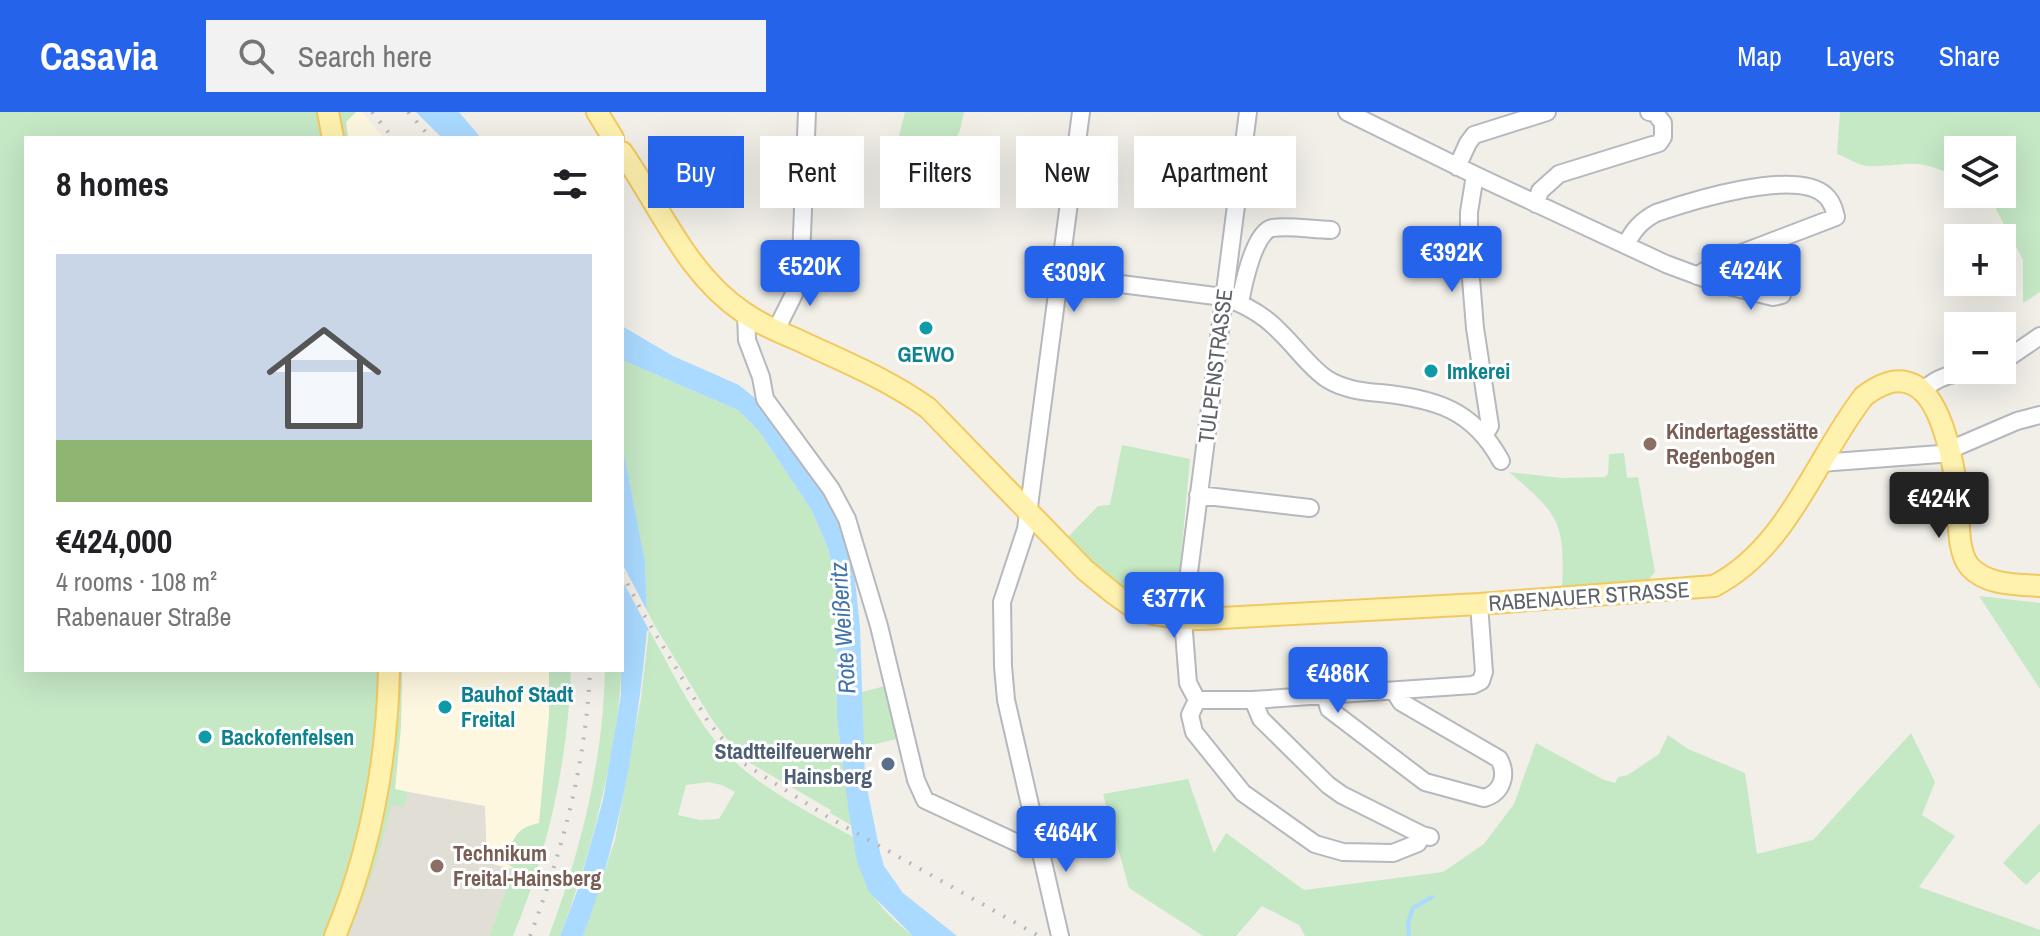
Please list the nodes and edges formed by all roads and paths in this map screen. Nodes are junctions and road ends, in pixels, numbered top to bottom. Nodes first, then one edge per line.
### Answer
1 (328, 112) edge
2 (597, 112) edge
3 (807, 112) edge
4 (1081, 112) edge
5 (1248, 112) edge
6 (1347, 112) edge
7 (1547, 112) edge
8 (1649, 112) edge
9 (333, 136) edge
10 (612, 136) edge
11 (624, 155) edge
12 (1457, 167) junction
13 (1475, 175) junction
14 (1536, 204) junction
15 (1331, 230) dead end
16 (1626, 245) junction
17 (1058, 276) junction
18 (1697, 276) junction
19 (1782, 295) dead end
20 (1223, 297) junction
21 (1240, 303) junction
22 (746, 314) junction
23 (776, 330) junction
24 (2040, 336) edge
25 (2016, 352) edge
26 (1944, 377) edge
27 (1924, 390) junction
28 (2040, 415) edge
29 (1481, 430) junction
30 (1949, 450) junction
31 (1501, 461) dead end
32 (1820, 463) junction
33 (1198, 495) junction
34 (1310, 508) dead end
35 (1029, 512) junction
36 (2040, 586) edge
37 (1479, 604) junction
38 (1183, 619) junction
39 (389, 672) edge
40 (1394, 691) junction
41 (1325, 695) junction
42 (1197, 700) junction
43 (1253, 700) junction
44 (1040, 848) junction
45 (1059, 933) edge
46 (335, 936) edge

1 - 9 main road
2 - 10 main road
3 - 23 street
4 - 17 street
5 - 20 street, TULPENSTRASSE
6 - 12 street
7 - 12 street
8 - 14 street
11 - 22 main road, RABENAUER STRASSE
12 - 13 street
13 - 14 street
13 - 29 street
14 - 16 street
15 - 21 street
16 - 18 street
16 - 18 street
17 - 20 street
17 - 35 street
18 - 19 street
20 - 21 street
20 - 33 street, TULPENSTRASSE
21 - 29 street
22 - 23 main road, RABENAUER STRASSE
22 - 44 street
23 - 35 main road, RABENAUER STRASSE
24 - 25 street
26 - 27 street
27 - 30 main road
27 - 32 main road, RABENAUER STRASSE
28 - 30 street
29 - 31 street
30 - 32 street
30 - 36 main road
32 - 37 main road, RABENAUER STRASSE
33 - 34 street
33 - 38 street, TULPENSTRASSE
35 - 38 main road, RABENAUER STRASSE
35 - 44 street
37 - 38 main road, RABENAUER STRASSE
37 - 40 street
38 - 42 street, TULPENSTRASSE
39 - 46 main road
40 - 41 street
40 - 41 street
41 - 43 street
42 - 43 street
42 - 43 street, TULPENSTRASSE
44 - 45 street

